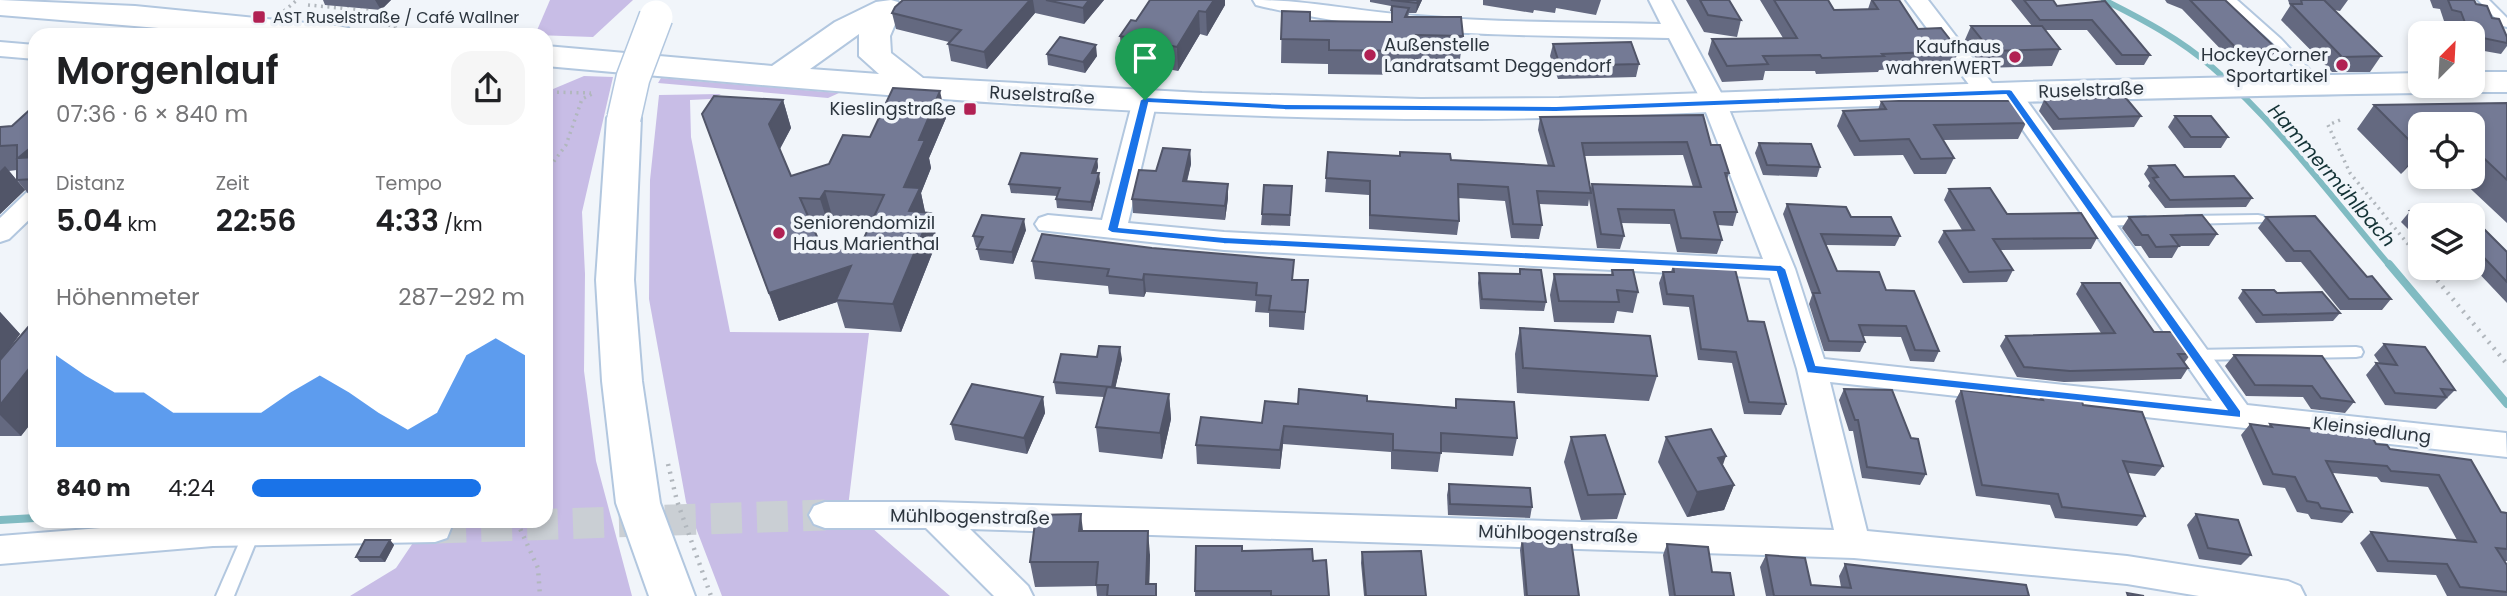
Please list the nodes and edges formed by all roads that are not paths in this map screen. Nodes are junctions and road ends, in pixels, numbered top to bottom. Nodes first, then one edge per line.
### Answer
1 (1264, 0) edge
2 (1465, 0) edge
3 (1660, 0) edge
4 (1895, 0) edge
5 (2230, 0) edge
6 (2483, 0) edge
7 (891, 4) edge
8 (0, 6) edge
9 (1922, 7) edge
10 (660, 9) edge
11 (2507, 24) edge
12 (1462, 25) junction
13 (219, 28) edge
14 (1678, 31) junction
15 (0, 49) edge
16 (28, 51) edge
17 (553, 59) edge
18 (776, 78) junction
19 (818, 81) junction
20 (2485, 82) edge
21 (2507, 82) edge
22 (2408, 83) edge
23 (2316, 84) junction
24 (902, 92) junction
25 (1998, 93) junction
26 (1145, 100) junction
27 (1714, 102) junction
28 (28, 191) edge
29 (2259, 219) dead end
30 (2102, 222) junction
31 (1048, 224) dead end
32 (1112, 230) junction
33 (0, 233) edge
34 (1781, 269) junction
35 (2356, 352) dead end
36 (2195, 355) junction
37 (1812, 369) junction
38 (2237, 414) junction
39 (2506, 445) edge
40 (825, 515) tunnel mouth
41 (934, 515) junction
42 (207, 528) edge
43 (223, 528) edge
44 (435, 528) dead end
45 (252, 532) junction
46 (1854, 544) junction
47 (0, 551) edge
48 (225, 596) edge
49 (672, 596) edge
50 (1016, 596) edge
51 (2288, 596) edge

1 - 12 street
2 - 12 street
3 - 14 street
4 - 9 street
5 - 23 lane
6 - 11 lane
7 - 18 main road
7 - 19 main road
7 - 24 main road
8 - 13 main road
9 - 25 street
10 - 49 main road, bridge
12 - 14 street
14 - 27 street
15 - 16 street
17 - 18 main road, Ruselstraße
18 - 19 main road, Ruselstraße
19 - 24 main road, Ruselstraße
20 - 21 main road
22 - 23 main road, Ruselstraße
23 - 25 main road, Ruselstraße
24 - 26 main road, Ruselstraße
25 - 27 main road, Ruselstraße
25 - 30 street
26 - 27 main road, Ruselstraße
26 - 32 street
27 - 34 street
28 - 33 street
29 - 30 lane
30 - 36 street
31 - 32 street
32 - 34 street
34 - 37 street
35 - 36 lane
36 - 38 street
37 - 38 street, Kleinsiedlung
37 - 46 street
38 - 39 street, Kleinsiedlung
40 - 41 street, Mühlbogenstraße
41 - 46 street, Mühlbogenstraße
41 - 50 street
42 - 47 street
43 - 45 street
44 - 45 street
45 - 48 lane
46 - 51 street, Mühlbogenstraße

